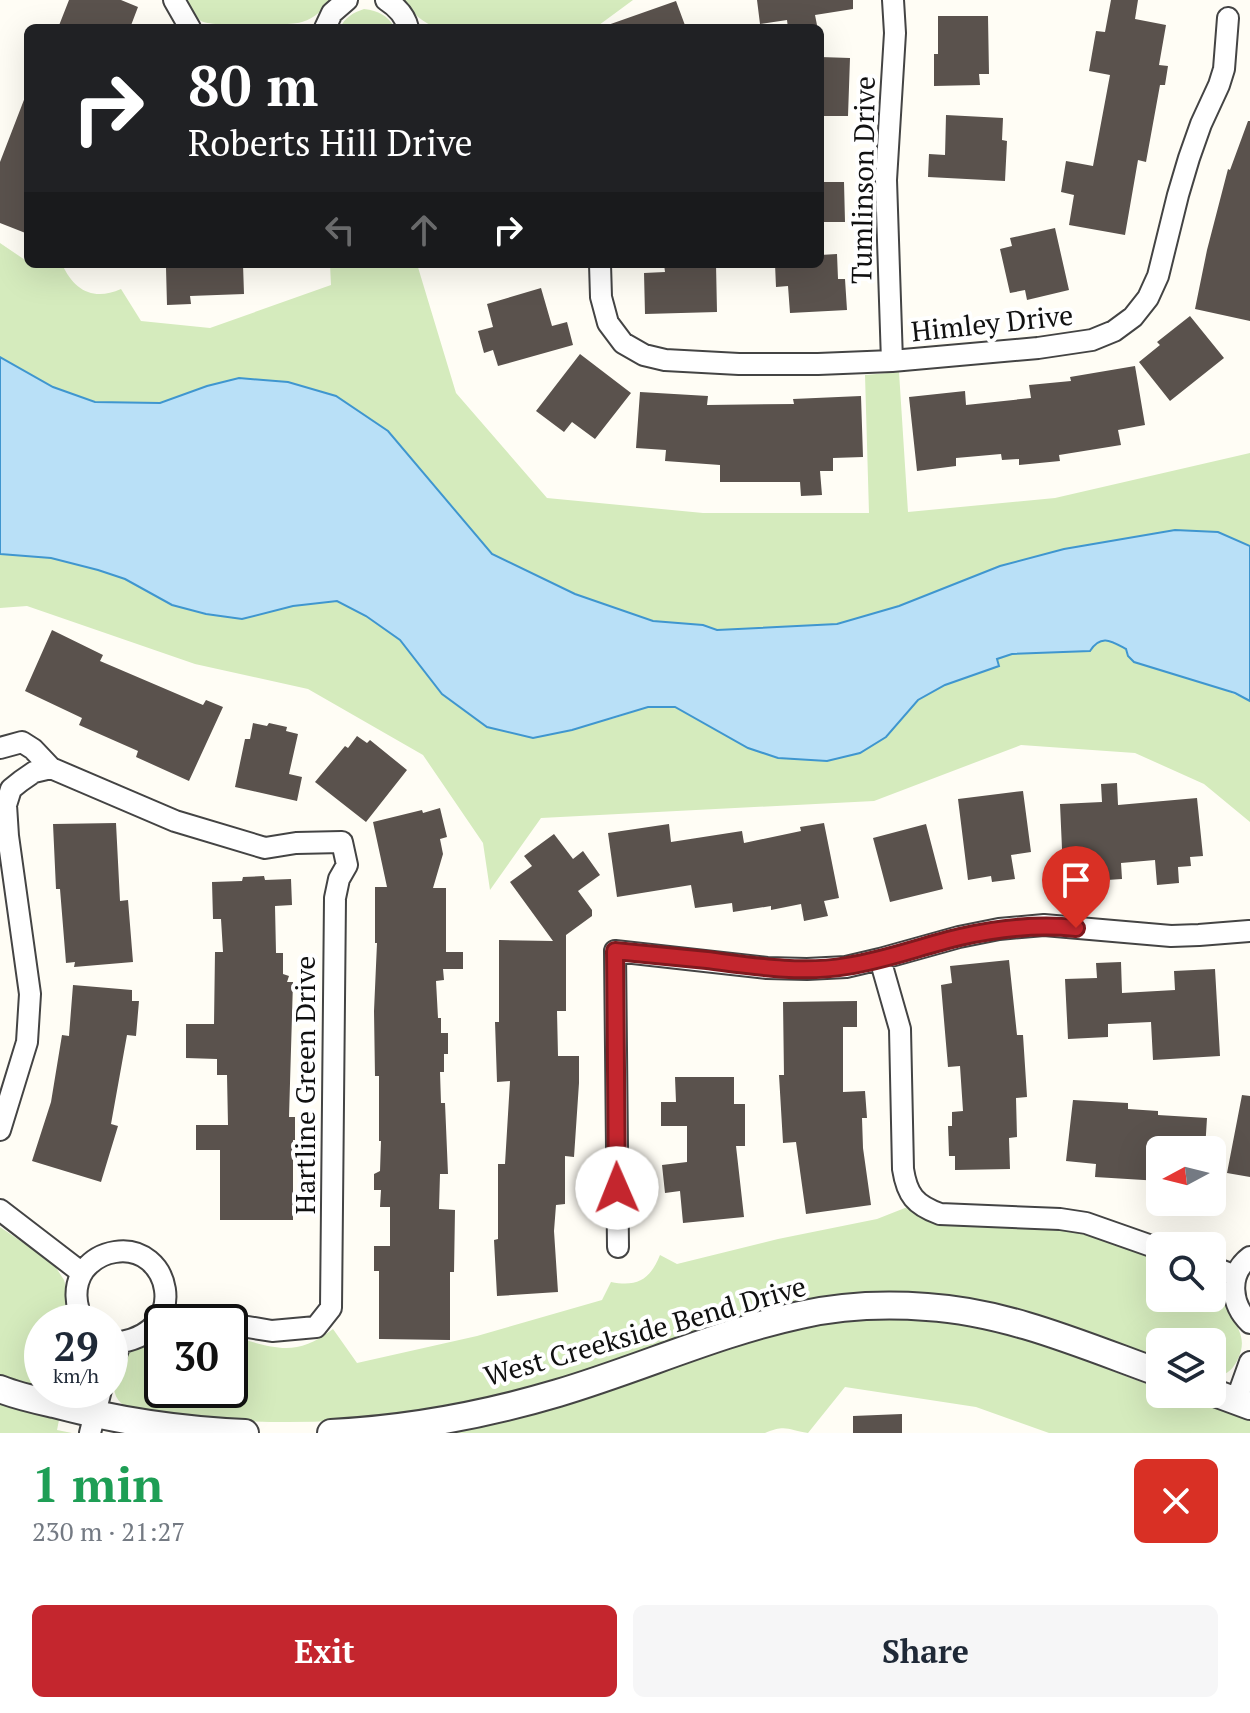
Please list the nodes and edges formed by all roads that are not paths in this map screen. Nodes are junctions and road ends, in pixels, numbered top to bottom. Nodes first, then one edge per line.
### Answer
1 (174, 0) edge
2 (347, 0) edge
3 (386, 0) edge
4 (893, 0) edge
5 (1228, 18) dead end
6 (188, 24) edge
7 (327, 24) edge
8 (407, 24) edge
9 (600, 268) edge
10 (892, 361) junction
11 (0, 748) edge
12 (51, 768) junction
13 (3, 800) edge
14 (1249, 931) edge
15 (880, 959) junction
16 (0, 1130) edge
17 (0, 1210) edge
18 (1146, 1244) edge
19 (618, 1247) dead end
20 (1250, 1257) edge
21 (1226, 1272) edge
22 (82, 1273) junction
23 (1236, 1276) junction
24 (77, 1304) edge
25 (165, 1304) edge
26 (1250, 1323) edge
27 (248, 1327) edge
28 (1250, 1362) edge
29 (1146, 1368) edge
30 (0, 1389) edge
31 (1233, 1400) edge
32 (95, 1413) edge
33 (245, 1433) edge
34 (331, 1433) edge

1 - 6 street
2 - 7 street
3 - 8 street
4 - 10 street, Tumlinson Drive
5 - 10 street, Himley Drive
9 - 10 street, Himley Drive
11 - 12 street
12 - 13 street
12 - 27 street, Hartline Green Drive
13 - 16 street
14 - 15 street
15 - 18 street
15 - 19 street
17 - 22 street
20 - 23 street
21 - 23 street
22 - 24 street
22 - 25 street
23 - 26 street
28 - 31 street
29 - 34 street, West Creekside Bend Drive
30 - 32 street
32 - 33 street

